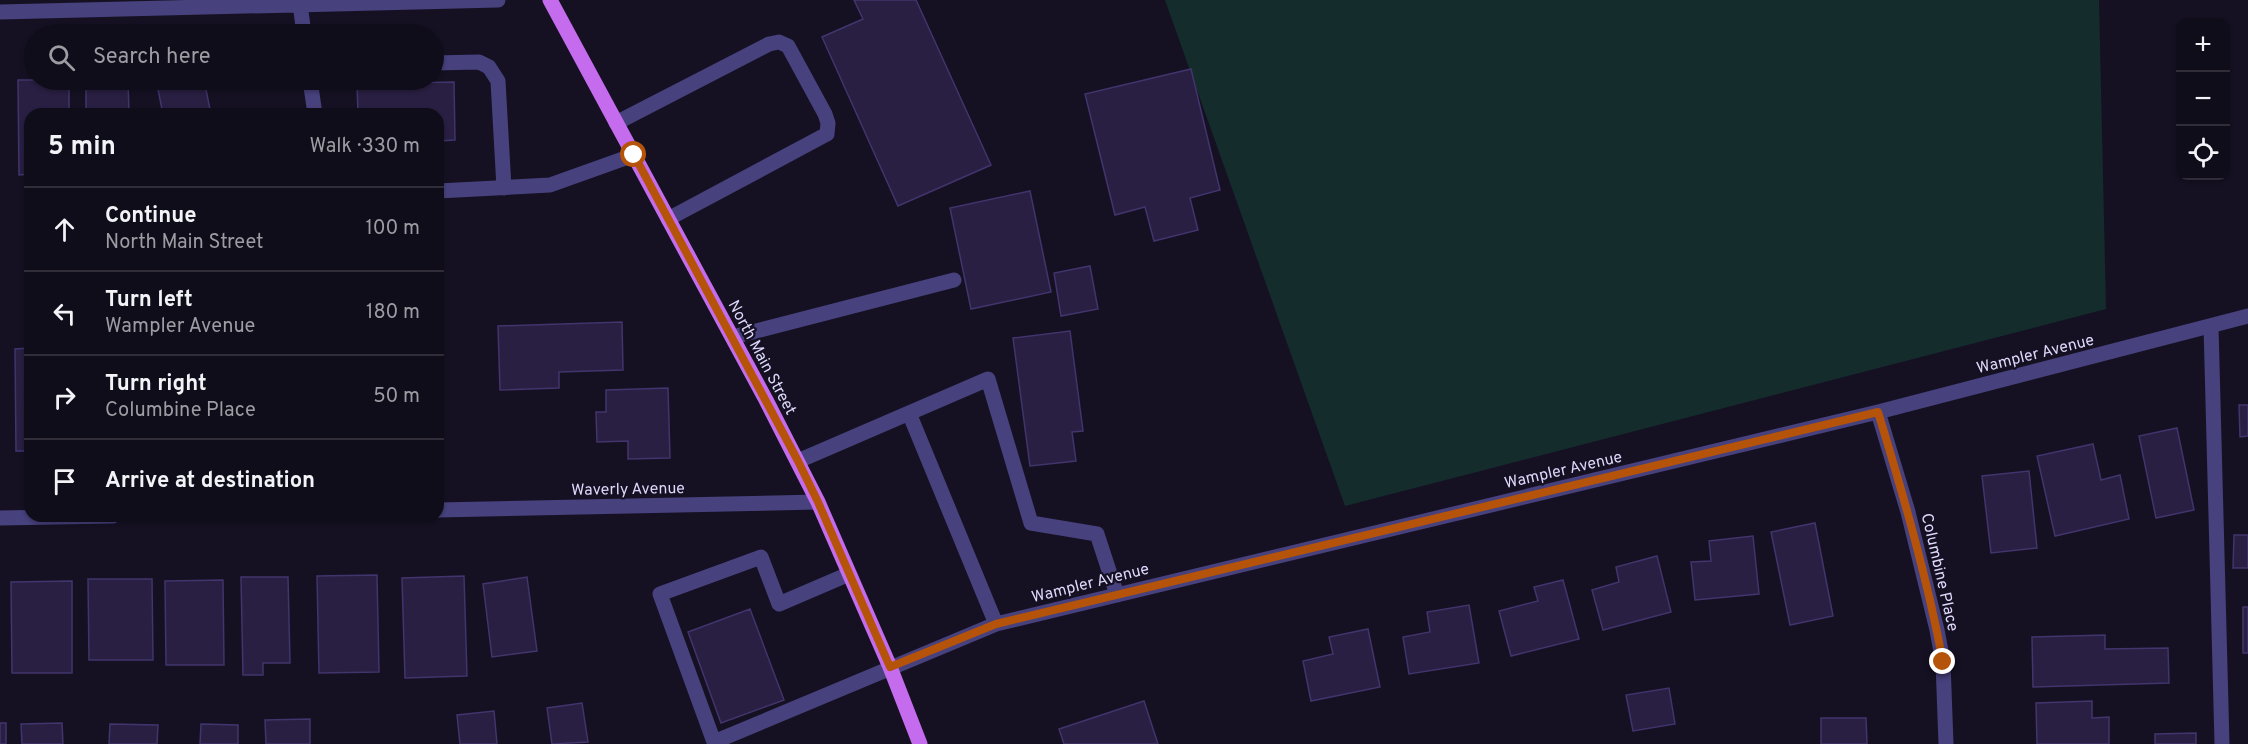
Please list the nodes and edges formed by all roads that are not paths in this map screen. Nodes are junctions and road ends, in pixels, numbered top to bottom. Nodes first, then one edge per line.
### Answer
1 (498, 0) edge
2 (550, 0) edge
3 (300, 4) junction
4 (0, 12) edge
5 (303, 24) edge
6 (444, 63) edge
7 (311, 90) edge
8 (314, 108) edge
9 (616, 123) junction
10 (634, 155) junction
11 (504, 188) junction
12 (444, 191) edge
13 (668, 219) junction
14 (954, 280) dead end
15 (2248, 316) edge
16 (2211, 326) junction
17 (733, 337) junction
18 (1878, 412) junction
19 (909, 413) junction
20 (798, 461) junction
21 (818, 502) junction
22 (444, 510) edge
23 (0, 518) edge
24 (24, 518) edge
25 (849, 574) junction
26 (1118, 595) junction
27 (996, 624) junction
28 (890, 667) junction
29 (920, 744) edge
30 (1946, 744) edge
31 (2222, 744) edge

1 - 3 street
2 - 9 main road, North Main Street
3 - 4 street
3 - 5 street
6 - 11 street
7 - 8 street
9 - 10 main road, North Main Street
9 - 13 street
10 - 11 street
10 - 13 main road, North Main Street
11 - 12 street
13 - 17 main road, North Main Street
14 - 17 street
15 - 16 street, Wampler Avenue
16 - 18 street, Wampler Avenue
16 - 31 street
17 - 20 main road, North Main Street
18 - 26 street, Wampler Avenue
18 - 30 street, Columbine Place
19 - 20 street
19 - 26 street
19 - 27 street
20 - 21 main road, North Main Street
21 - 22 street, Waverly Avenue
21 - 25 main road, North Main Street
23 - 24 street
25 - 28 main road, North Main Street
25 - 28 street, Wampler Avenue
26 - 27 street, Wampler Avenue
27 - 28 street, Wampler Avenue
28 - 29 main road, North Main Street

